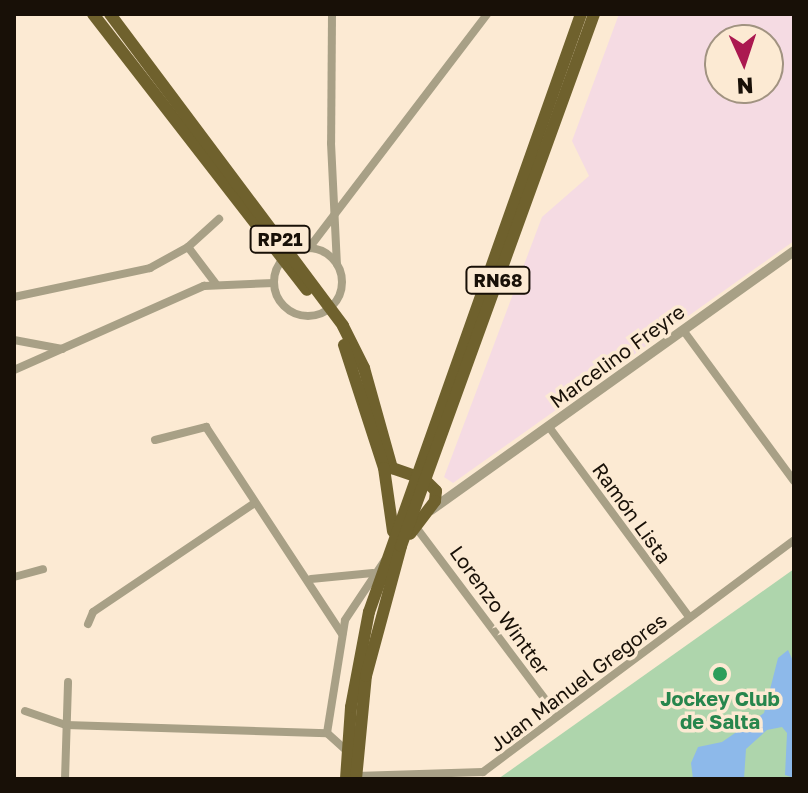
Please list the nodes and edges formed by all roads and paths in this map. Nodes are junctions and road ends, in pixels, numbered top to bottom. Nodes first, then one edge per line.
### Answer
1 (93, 14) edge
2 (110, 14) edge
3 (332, 14) edge
4 (487, 14) edge
5 (581, 14) edge
6 (594, 14) edge
7 (336, 218) junction
8 (219, 219) dead end
9 (188, 247) junction
10 (309, 248) junction
11 (794, 251) edge
12 (287, 256) junction
13 (337, 264) junction
14 (274, 283) junction
15 (216, 284) junction
16 (14, 297) edge
17 (327, 311) junction
18 (683, 330) junction
19 (14, 340) edge
20 (62, 349) junction
21 (14, 370) edge
22 (549, 427) junction
23 (155, 440) dead end
24 (423, 480) junction
25 (794, 481) edge
26 (461, 489) junction
27 (253, 504) junction
28 (391, 507) junction
29 (427, 514) junction
30 (415, 526) junction
31 (794, 540) edge
32 (397, 541) junction
33 (386, 560) junction
34 (43, 569) dead end
35 (373, 573) junction
36 (14, 577) edge
37 (311, 579) junction
38 (689, 617) junction
39 (88, 624) dead end
40 (342, 634) junction
41 (68, 682) dead end
42 (25, 711) dead end
43 (557, 715) junction
44 (66, 725) junction
45 (327, 733) junction
46 (346, 750) junction
47 (353, 778) edge
48 (65, 779) edge

1 - 12 main road, RP21
2 - 12 main road, RP21
3 - 7 street
4 - 7 street
5 - 24 main road, RN68
6 - 24 main road, RN68
7 - 10 street
7 - 13 street
8 - 9 street
9 - 15 street
9 - 16 street
10 - 12 street
10 - 13 street
11 - 18 street, Marcelino Freyre
12 - 14 street
12 - 17 main road, RP21
13 - 17 street
14 - 15 street
14 - 17 street
15 - 20 street
17 - 24 main road, RP21
17 - 28 main road, RP21
18 - 22 street, Marcelino Freyre
18 - 25 street
19 - 20 street
20 - 21 street
22 - 26 street, Marcelino Freyre
22 - 38 street, Ramón Lista
23 - 27 street
24 - 26 street
24 - 28 main road
24 - 29 main road
24 - 32 main road, RN68
26 - 29 street, Marcelino Freyre
27 - 37 street
27 - 39 street
28 - 32 main road, RP21
29 - 30 main road
30 - 32 main road
30 - 43 street, Lorenzo Wintter
31 - 38 street, Juan Manuel Gregores
32 - 33 main road, RN68
32 - 47 main road, RN68
33 - 35 street
33 - 46 main road, RN68
34 - 36 street
35 - 37 street
35 - 40 street
37 - 40 street
38 - 43 street, Juan Manuel Gregores
40 - 45 street
41 - 44 street
42 - 44 street
43 - 47 street, Juan Manuel Gregores
44 - 45 street
44 - 48 street
45 - 46 street
46 - 47 main road, RN68

